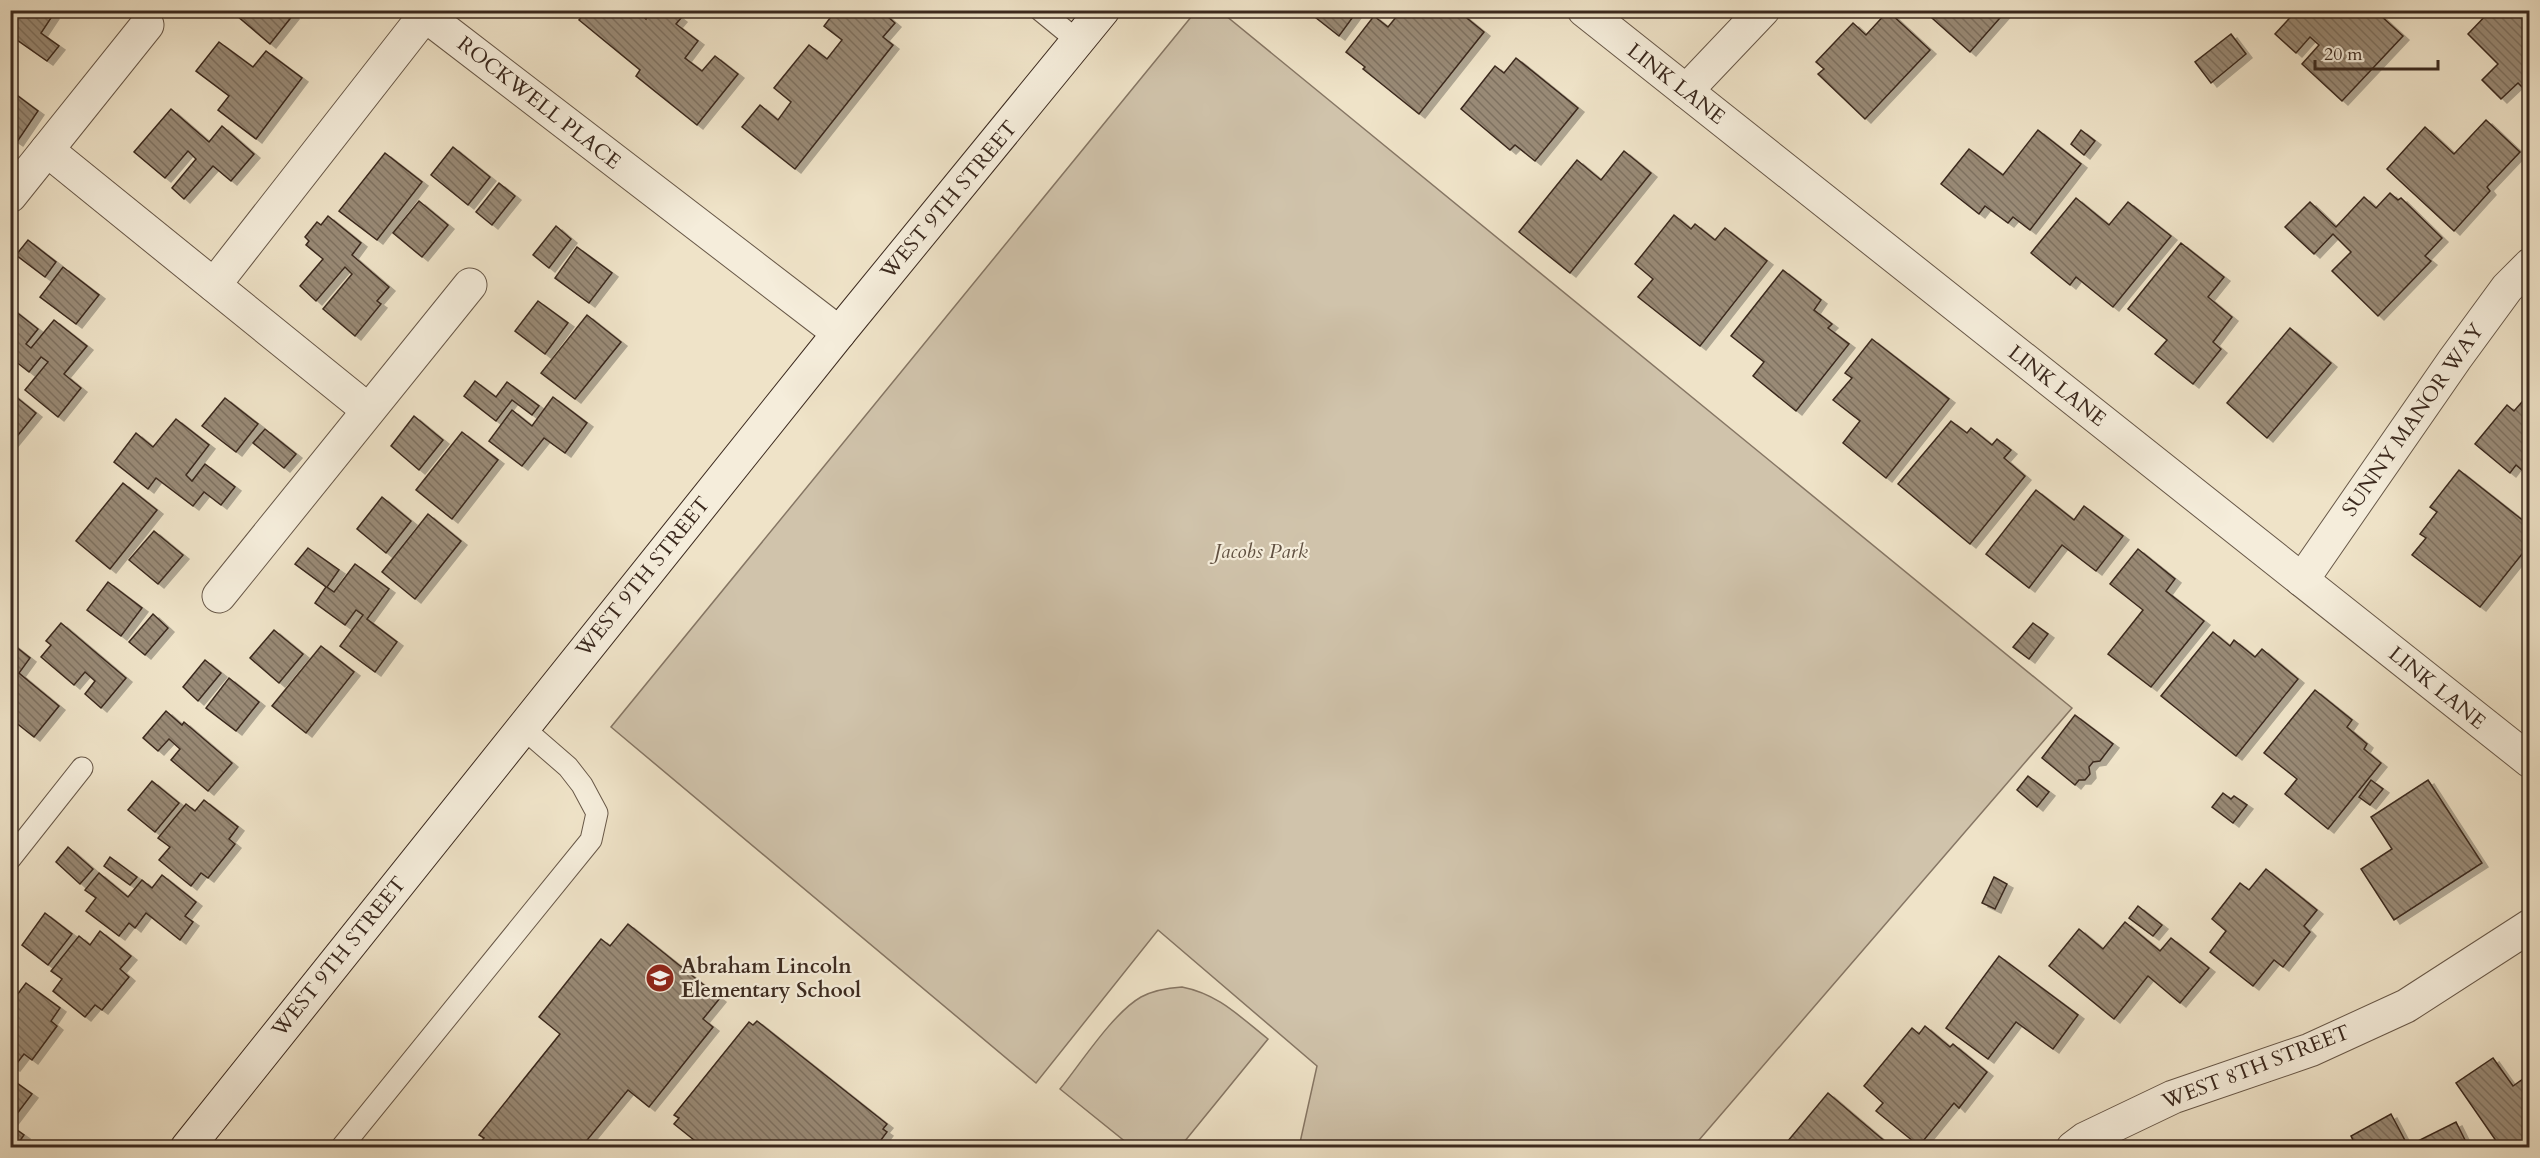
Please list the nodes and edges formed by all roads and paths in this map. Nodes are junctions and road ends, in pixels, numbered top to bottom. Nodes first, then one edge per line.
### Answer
1 (1040, 10) edge
2 (1103, 10) edge
3 (1584, 10) edge
4 (1763, 10) edge
5 (423, 13) edge
6 (147, 25) dead end
7 (1079, 42) junction
8 (1686, 91) junction
9 (47, 150) junction
10 (10, 196) edge
11 (2529, 265) edge
12 (214, 285) junction
13 (470, 285) dead end
14 (838, 333) junction
15 (368, 410) junction
16 (2302, 580) junction
17 (219, 596) dead end
18 (523, 728) junction
19 (2529, 761) edge
20 (82, 768) dead end
21 (10, 859) edge
22 (2529, 926) edge
23 (187, 1148) edge
24 (341, 1148) edge
25 (2073, 1148) edge

1 - 7 lane
2 - 7 street, WEST 9TH STREET
3 - 8 street, LINK LANE
4 - 8 street
5 - 12 street, ROCKWELL PLACE
5 - 14 street, ROCKWELL PLACE
6 - 9 street
7 - 14 street, WEST 9TH STREET
8 - 16 street, LINK LANE
9 - 10 street
9 - 12 street
11 - 16 street, SUNNY MANOR WAY
12 - 15 street
13 - 15 street
14 - 18 street, WEST 9TH STREET
15 - 17 street
16 - 19 street, LINK LANE
18 - 23 street, WEST 9TH STREET
18 - 24 lane
20 - 21 lane
22 - 25 street, WEST 8TH STREET

